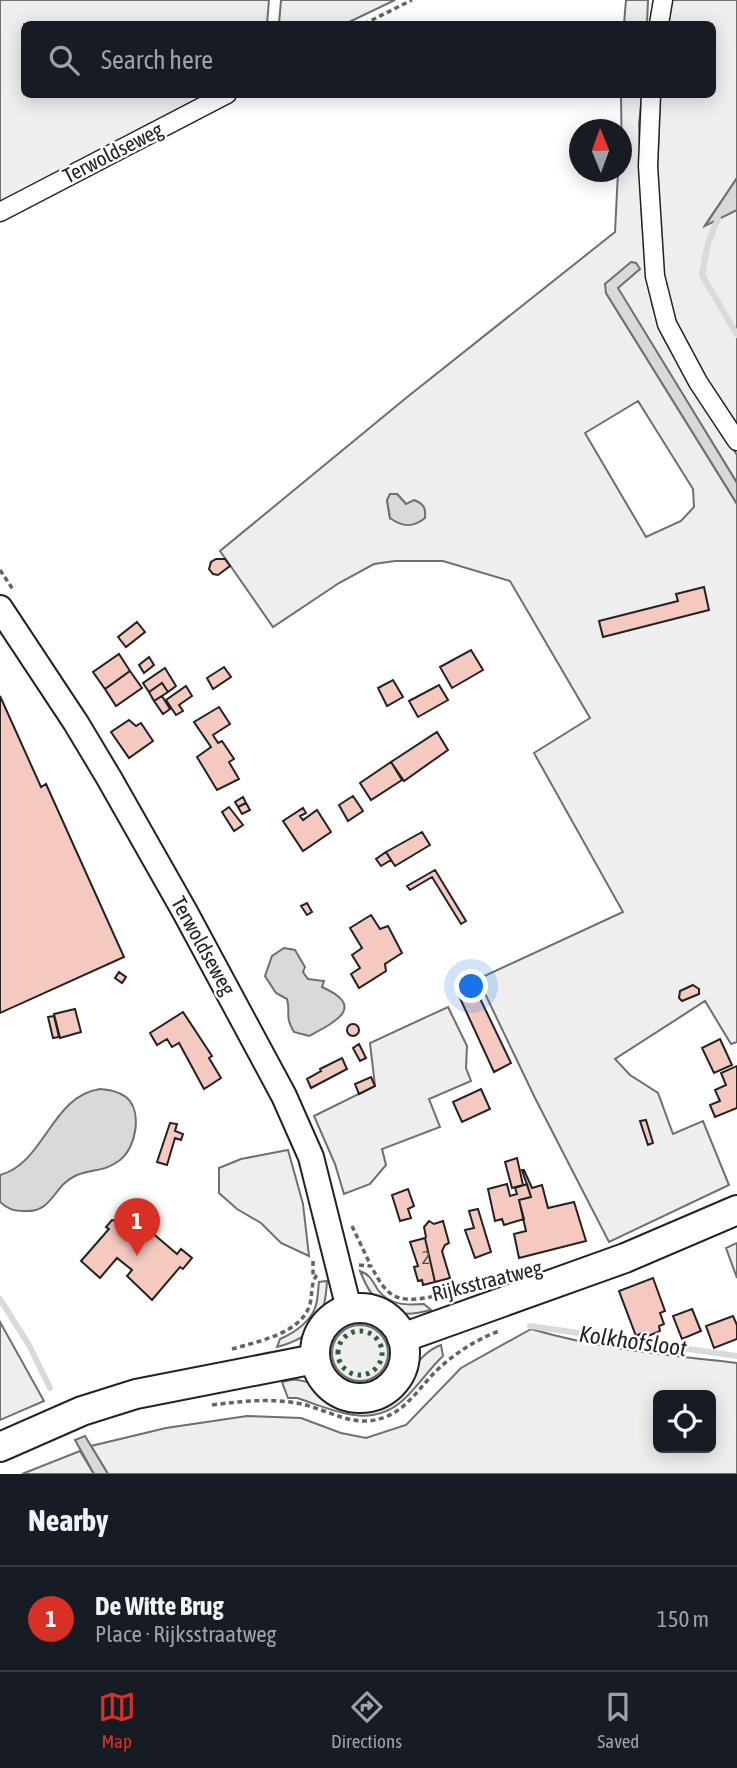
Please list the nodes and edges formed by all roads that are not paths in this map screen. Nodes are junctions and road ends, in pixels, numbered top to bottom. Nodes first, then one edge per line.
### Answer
1 (663, 0) edge
2 (660, 21) edge
3 (219, 98) edge
4 (651, 98) edge
5 (0, 212) edge
6 (737, 441) edge
7 (0, 608) edge
8 (737, 1210) edge
9 (349, 1309) junction
10 (402, 1338) junction
11 (315, 1359) junction
12 (0, 1447) edge

1 - 2 street
3 - 5 street, Terwoldseweg
4 - 6 street
7 - 9 main road, Terwoldseweg
8 - 10 main road, Rijksstraatweg
9 - 10 main road
9 - 11 main road
10 - 11 main road
11 - 12 main road

